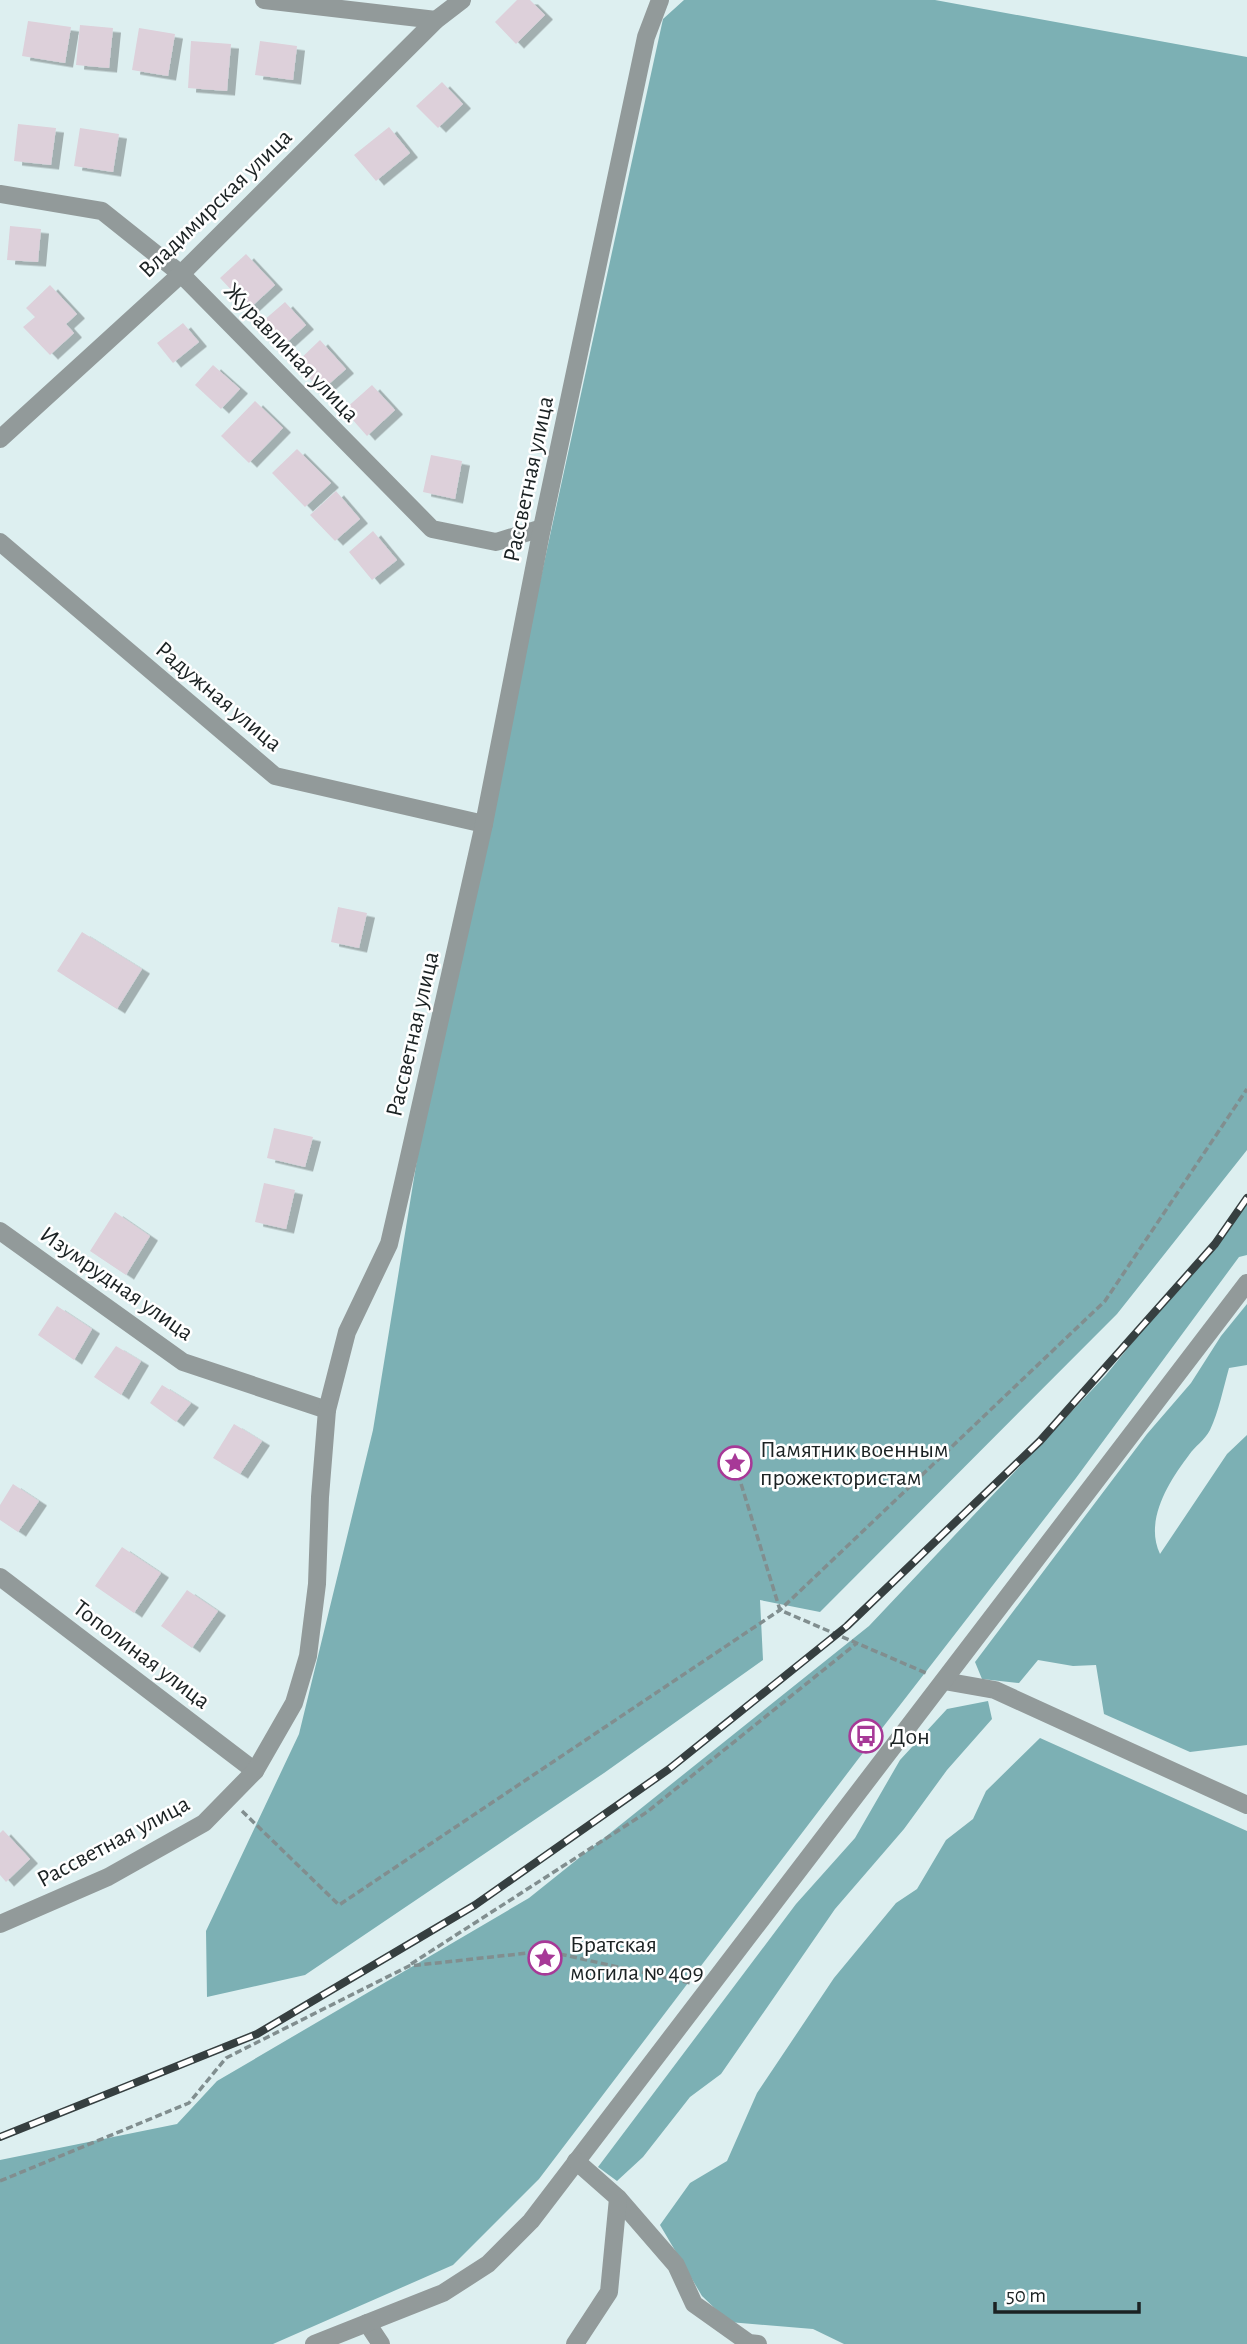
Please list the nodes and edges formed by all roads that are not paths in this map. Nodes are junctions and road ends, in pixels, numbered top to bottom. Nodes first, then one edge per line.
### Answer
1 (264, 0) edge
2 (462, 0) edge
3 (660, 0) edge
4 (436, 20) junction
5 (0, 194) edge
6 (181, 274) junction
7 (0, 439) edge
8 (542, 528) junction
9 (0, 542) edge
10 (484, 824) junction
11 (0, 1231) edge
12 (1247, 1283) edge
13 (327, 1410) junction
14 (0, 1577) edge
15 (944, 1681) junction
16 (255, 1771) junction
17 (1247, 1805) edge
18 (1, 1922) edge
19 (576, 2161) junction
20 (618, 2198) junction
21 (367, 2323) junction
22 (314, 2344) edge
23 (381, 2344) edge
24 (575, 2344) edge
25 (758, 2344) edge

1 - 4 street
2 - 4 street, Владимирская улица
3 - 8 street, Рассветная улица
4 - 6 street, Владимирская улица
5 - 6 street, Журавлиная улица
6 - 7 street, Владимирская улица
6 - 8 street, Журавлиная улица
8 - 10 street, Рассветная улица
9 - 10 street, Радужная улица
10 - 13 street, Рассветная улица
11 - 13 street, Изумрудная улица
12 - 15 street
13 - 16 street, Рассветная улица
14 - 16 street, Тополиная улица
15 - 17 street
15 - 19 street
16 - 18 street, Рассветная улица
19 - 20 street
19 - 21 street
20 - 24 street
20 - 25 street
21 - 22 street
21 - 23 street

